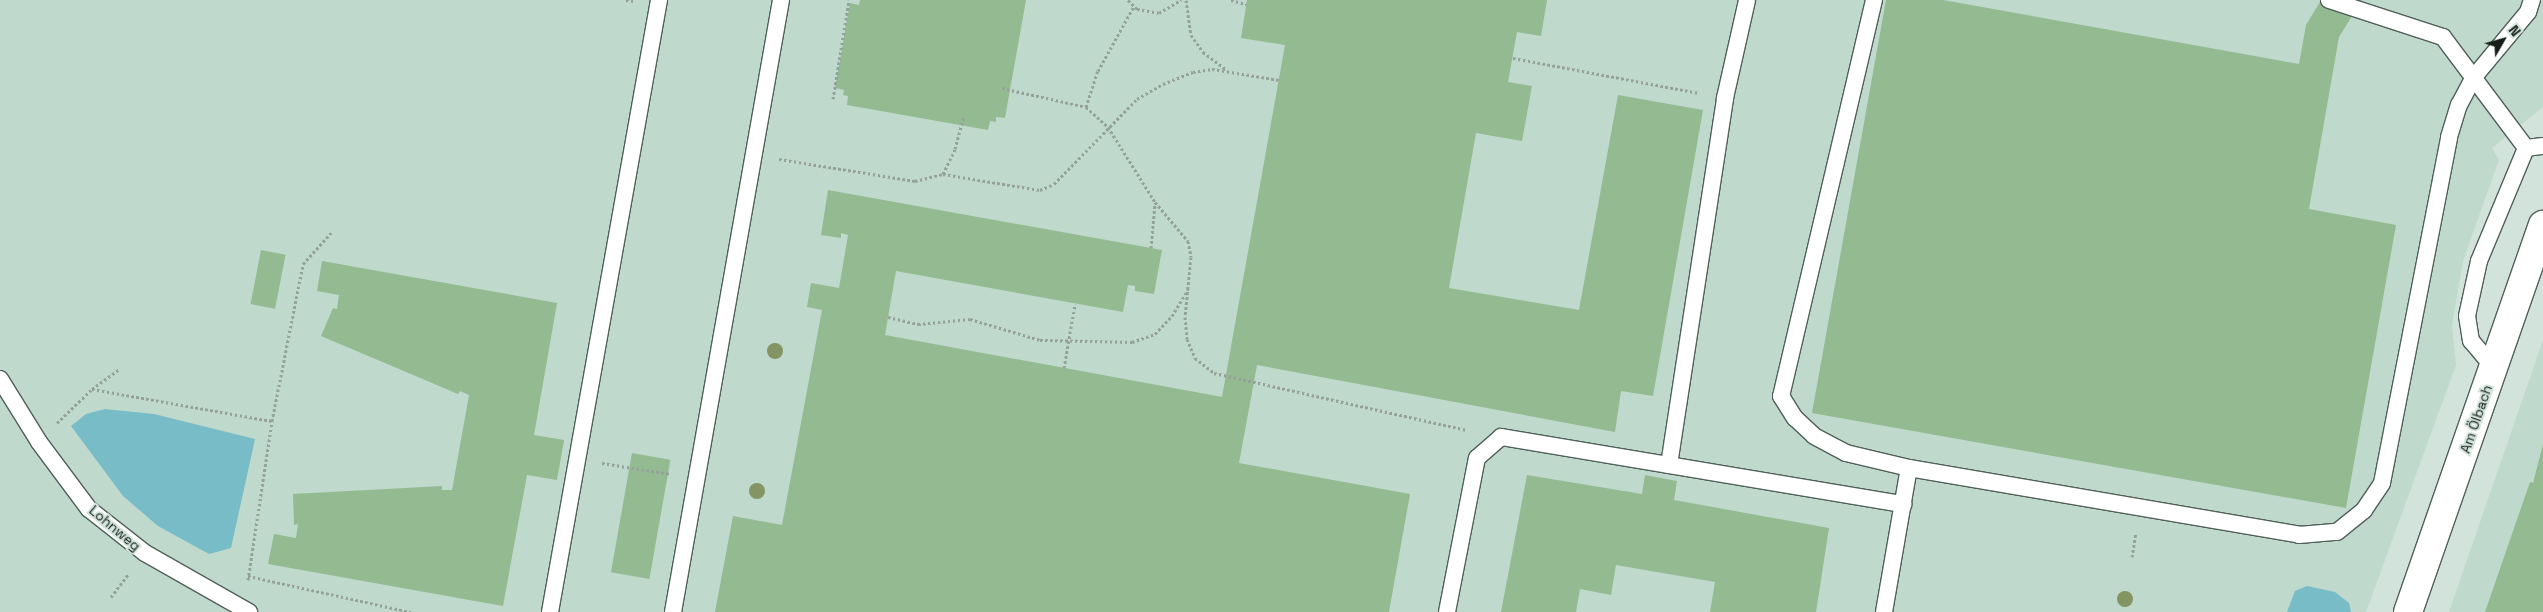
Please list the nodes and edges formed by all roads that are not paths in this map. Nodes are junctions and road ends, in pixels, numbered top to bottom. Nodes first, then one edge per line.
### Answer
1 (659, 0) edge
2 (781, 0) edge
3 (1747, 0) edge
4 (1874, 0) edge
5 (2329, 0) edge
6 (2532, 0) edge
7 (2474, 77) junction
8 (2543, 146) edge
9 (2526, 148) junction
10 (2543, 225) edge
11 (2494, 368) junction
12 (0, 379) edge
13 (1670, 465) junction
14 (1909, 468) junction
15 (1903, 504) junction
16 (242, 609) edge
17 (550, 612) edge
18 (673, 612) edge
19 (1447, 612) edge
20 (1884, 612) edge
21 (2408, 612) edge

1 - 17 lane
2 - 18 lane
3 - 13 lane
4 - 14 lane
5 - 7 lane
6 - 7 lane
7 - 9 lane
7 - 14 lane
8 - 9 lane
9 - 11 lane
10 - 11 street, Am Ölbach
11 - 21 street, Am Ölbach
12 - 16 lane, Lohnweg
13 - 15 lane
13 - 19 lane
14 - 15 lane
15 - 20 lane

